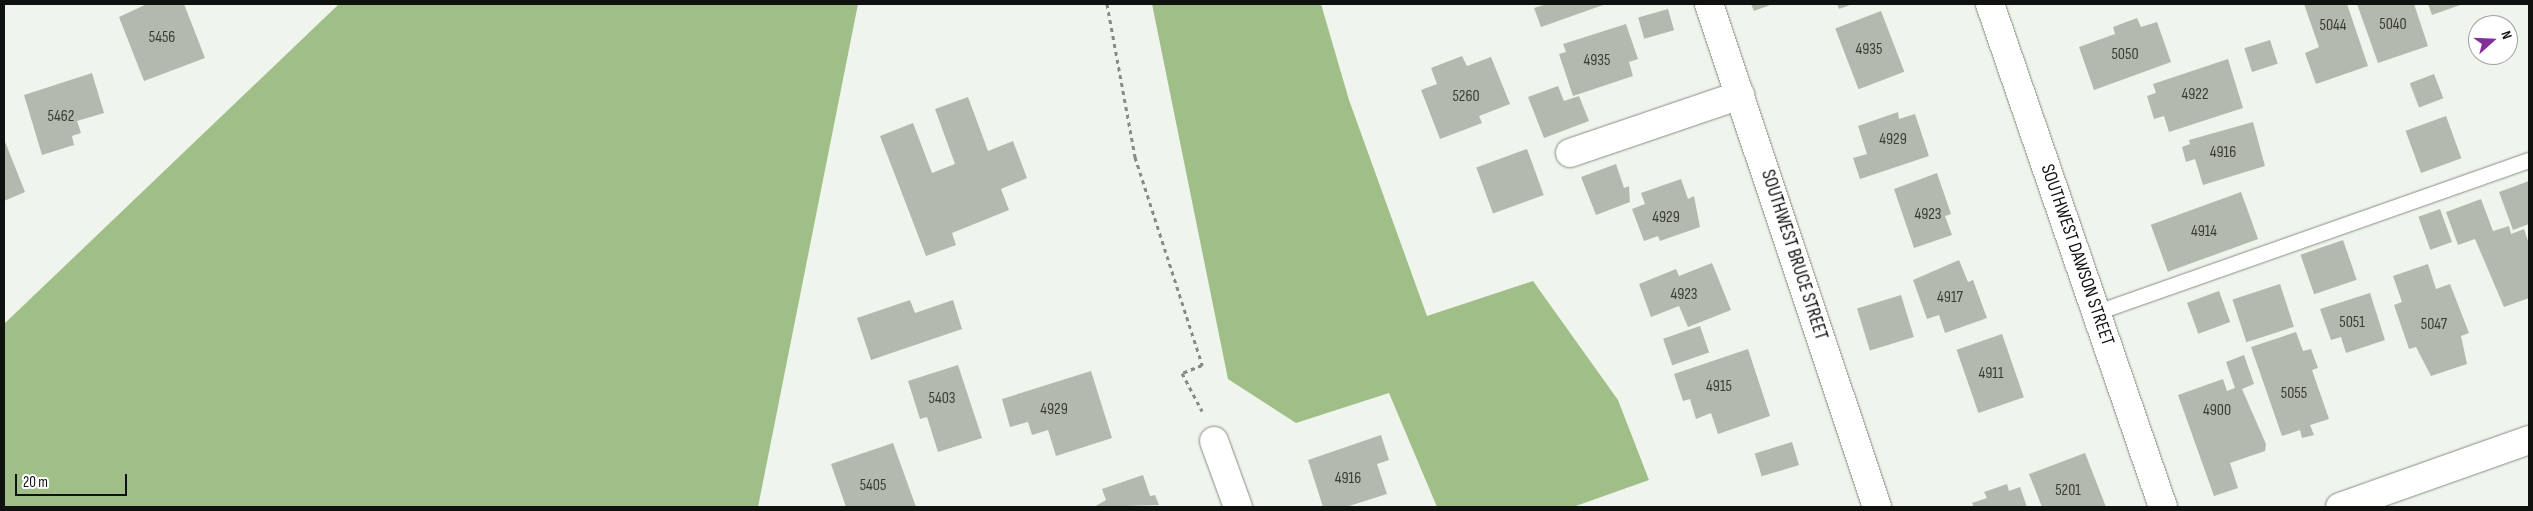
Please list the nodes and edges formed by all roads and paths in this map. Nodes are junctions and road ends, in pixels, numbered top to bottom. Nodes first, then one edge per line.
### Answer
1 (1106, 4) edge
2 (1709, 4) edge
3 (1990, 4) edge
4 (1740, 95) junction
5 (1570, 153) dead end
6 (2529, 160) edge
7 (2097, 312) junction
8 (1204, 415) dead end
9 (2529, 440) edge
10 (1214, 441) dead end
11 (1238, 507) edge
12 (1877, 507) edge
13 (2164, 507) edge
14 (2340, 507) edge

1 - 8 path
2 - 4 street, SOUTHWEST BRUCE STREET
3 - 7 street, SOUTHWEST DAWSON STREET
4 - 5 street
4 - 12 street, SOUTHWEST BRUCE STREET
6 - 7 lane
7 - 13 street, SOUTHWEST DAWSON STREET
9 - 14 street
10 - 11 street

